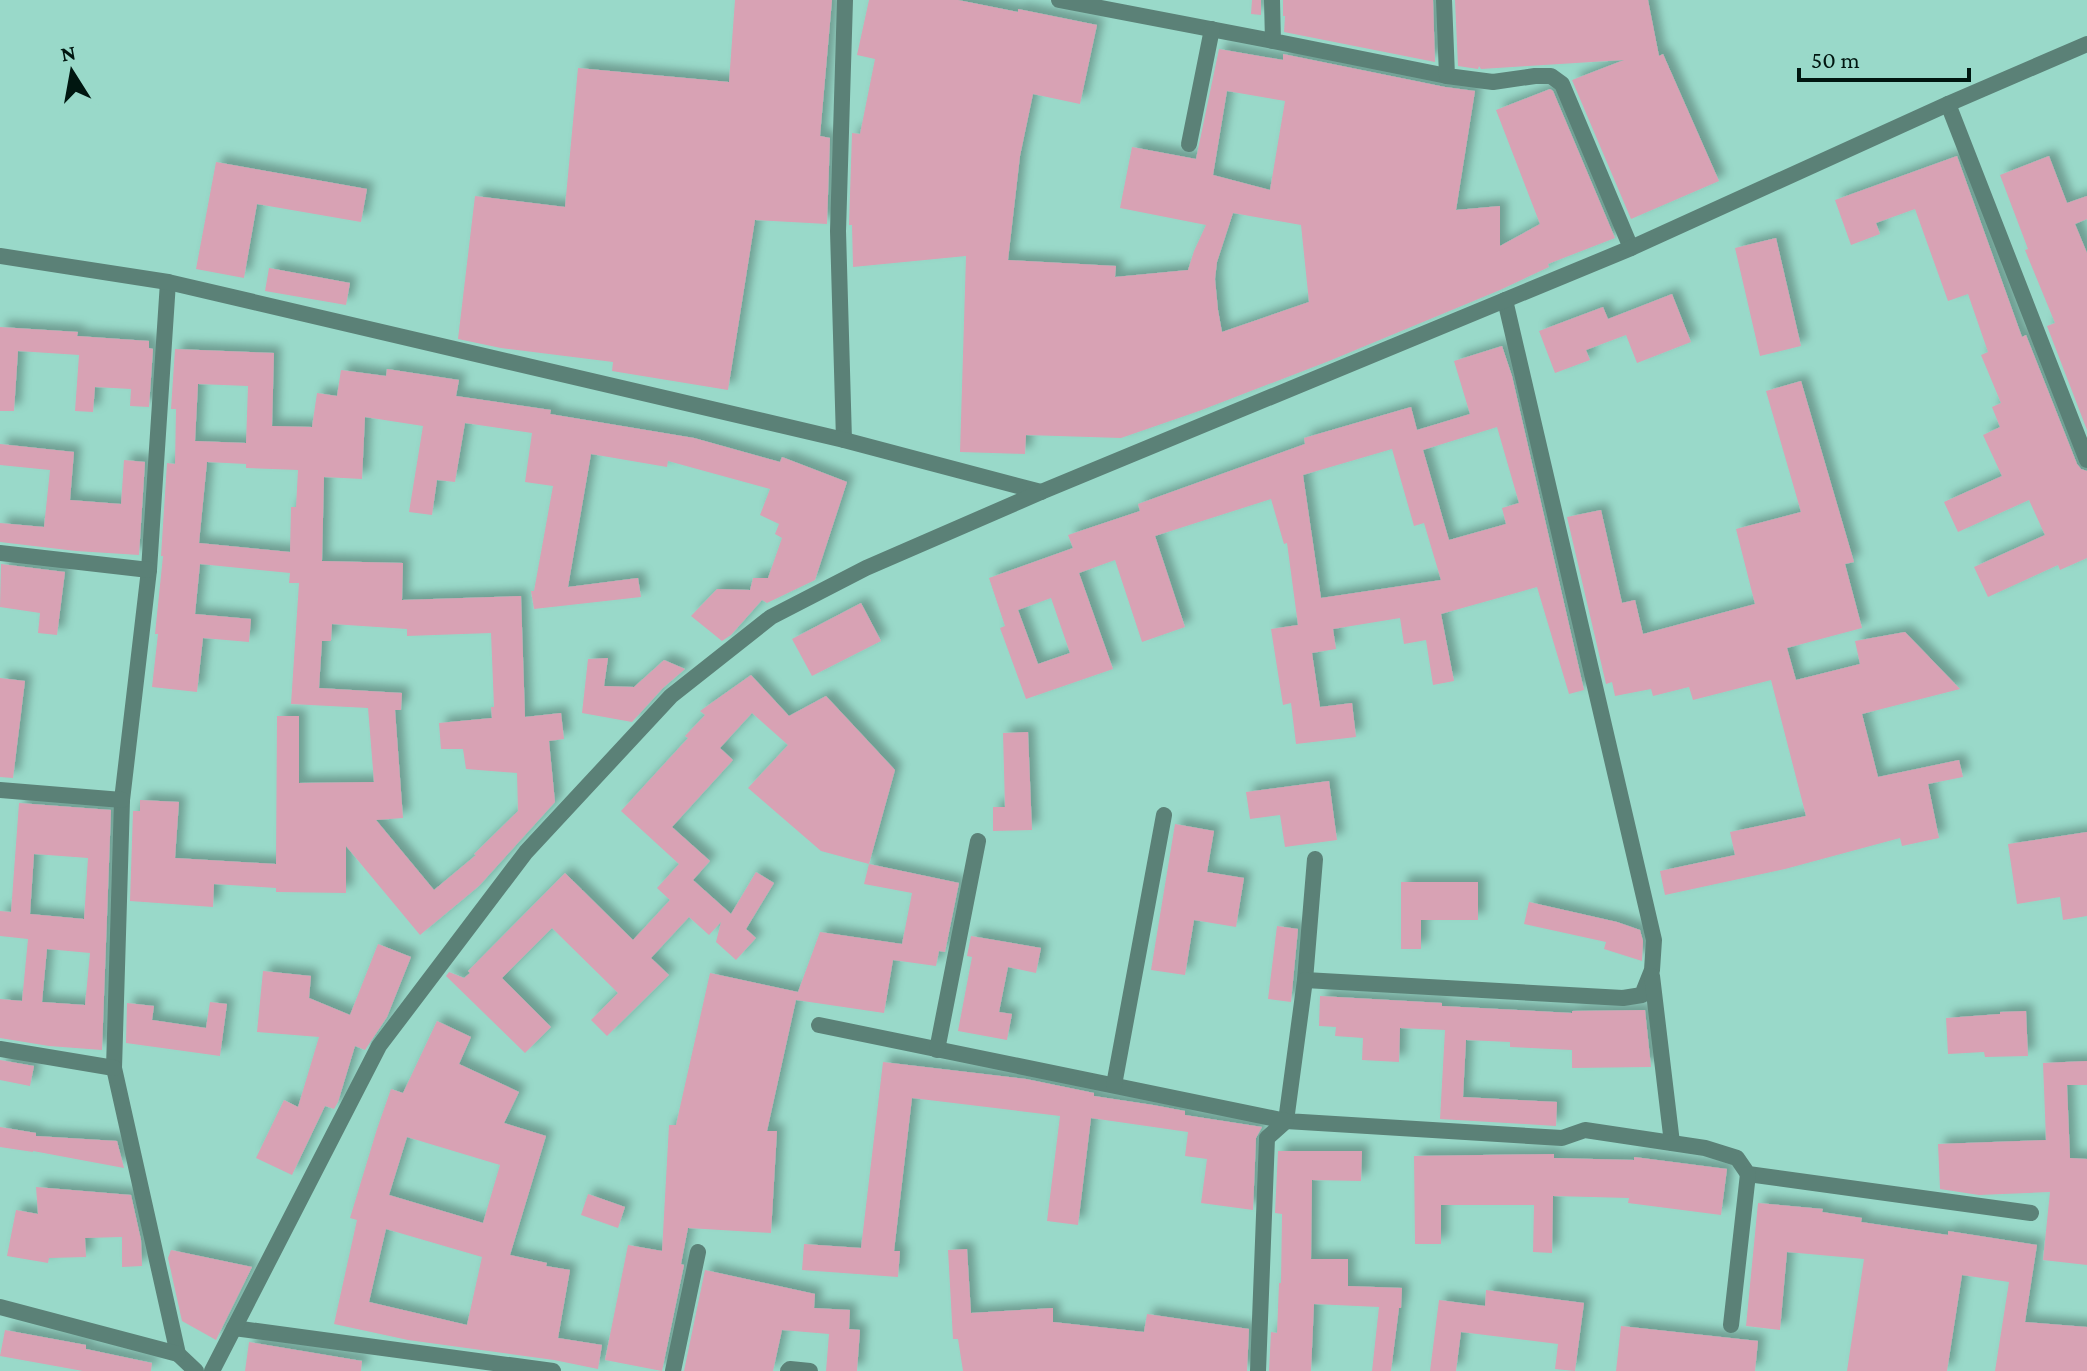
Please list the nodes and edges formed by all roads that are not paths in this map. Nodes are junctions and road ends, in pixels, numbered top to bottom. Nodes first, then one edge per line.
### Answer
1 (845, 0) edge
2 (1059, 0) edge
3 (1272, 0) edge
4 (1444, 0) edge
5 (1212, 29) junction
6 (1273, 41) junction
7 (2087, 44) edge
8 (1447, 76) junction
9 (1948, 104) junction
10 (1189, 144) dead end
11 (1631, 248) junction
12 (0, 256) edge
13 (168, 282) junction
14 (1505, 300) junction
15 (844, 440) junction
16 (2087, 460) edge
17 (1041, 492) junction
18 (0, 553) edge
19 (149, 570) junction
20 (0, 790) edge
21 (122, 800) junction
22 (1164, 815) dead end
23 (978, 841) dead end
24 (1315, 859) dead end
25 (1652, 970) junction
26 (1305, 980) junction
27 (819, 1025) dead end
28 (0, 1049) edge
29 (937, 1050) junction
30 (114, 1068) junction
31 (1114, 1085) junction
32 (1286, 1121) junction
33 (1672, 1143) junction
34 (1748, 1174) junction
35 (2031, 1213) dead end
36 (698, 1252) dead end
37 (0, 1307) edge
38 (1731, 1325) dead end
39 (234, 1328) junction
40 (178, 1354) junction
41 (196, 1371) edge
42 (212, 1371) edge
43 (553, 1371) edge
44 (673, 1371) edge
45 (788, 1371) edge
46 (810, 1371) edge
47 (1258, 1371) edge

1 - 15 street
2 - 5 street
3 - 6 street
4 - 8 street
5 - 6 street
5 - 10 street
6 - 8 street
7 - 9 street
8 - 11 street
9 - 11 street
9 - 16 street
11 - 14 street
12 - 13 street
13 - 15 street
13 - 19 street
14 - 17 street
14 - 25 street
15 - 17 street
17 - 39 street
18 - 19 street
19 - 21 street
20 - 21 street
21 - 30 street
22 - 31 street
23 - 29 street
24 - 26 street
25 - 26 street
25 - 33 street
26 - 32 street
27 - 29 street
28 - 30 street
29 - 31 street
30 - 40 street
31 - 32 street
32 - 33 street
32 - 47 street
33 - 34 street
34 - 35 street
34 - 38 street
36 - 44 street
37 - 40 street
39 - 42 street
39 - 43 street
40 - 41 street
45 - 46 street

